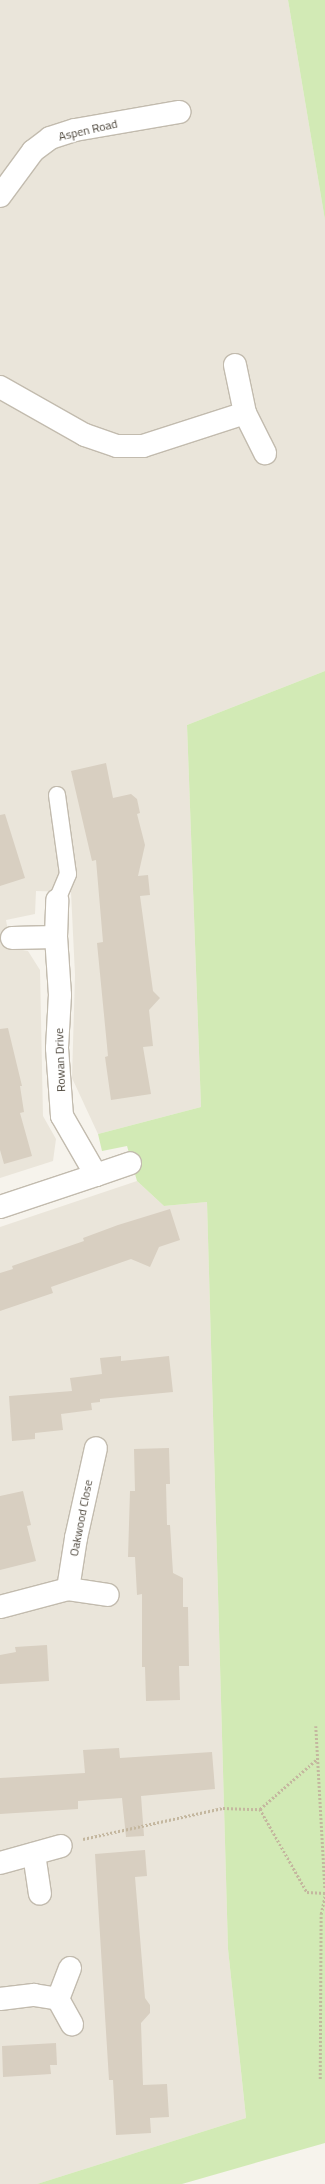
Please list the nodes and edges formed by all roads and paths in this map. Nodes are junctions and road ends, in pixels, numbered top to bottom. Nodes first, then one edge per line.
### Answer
1 (179, 112) dead end
2 (0, 196) edge
3 (235, 366) dead end
4 (0, 386) edge
5 (245, 413) junction
6 (265, 453) dead end
7 (57, 795) dead end
8 (57, 900) joint
9 (56, 936) junction
10 (6, 937) edge
11 (130, 1163) dead end
12 (96, 1174) junction
13 (0, 1207) edge
14 (96, 1448) dead end
15 (68, 1589) junction
16 (108, 1595) dead end
17 (0, 1607) edge
18 (316, 1726) dead end
19 (317, 1759) junction
20 (260, 1809) junction
21 (61, 1846) joint
22 (34, 1854) junction
23 (0, 1863) edge
24 (325, 1889) edge
25 (40, 1894) dead end
26 (325, 1894) edge
27 (70, 1968) dead end
28 (0, 1999) edge
29 (58, 1999) junction
30 (72, 2024) dead end
31 (320, 2079) dead end

1 - 2 street, Aspen Road
3 - 5 street
4 - 5 street
5 - 6 street
7 - 8 lane
8 - 9 street, Rowan Drive
9 - 10 street
9 - 12 street, Rowan Drive
11 - 12 street
12 - 13 street
14 - 15 street, Oakwood Close
15 - 16 street
15 - 17 street
18 - 19 path
19 - 20 path
19 - 24 path
20 - 21 path
20 - 26 path
21 - 22 street
22 - 23 street
22 - 25 street
26 - 31 path
27 - 29 street
28 - 29 street
29 - 30 street

